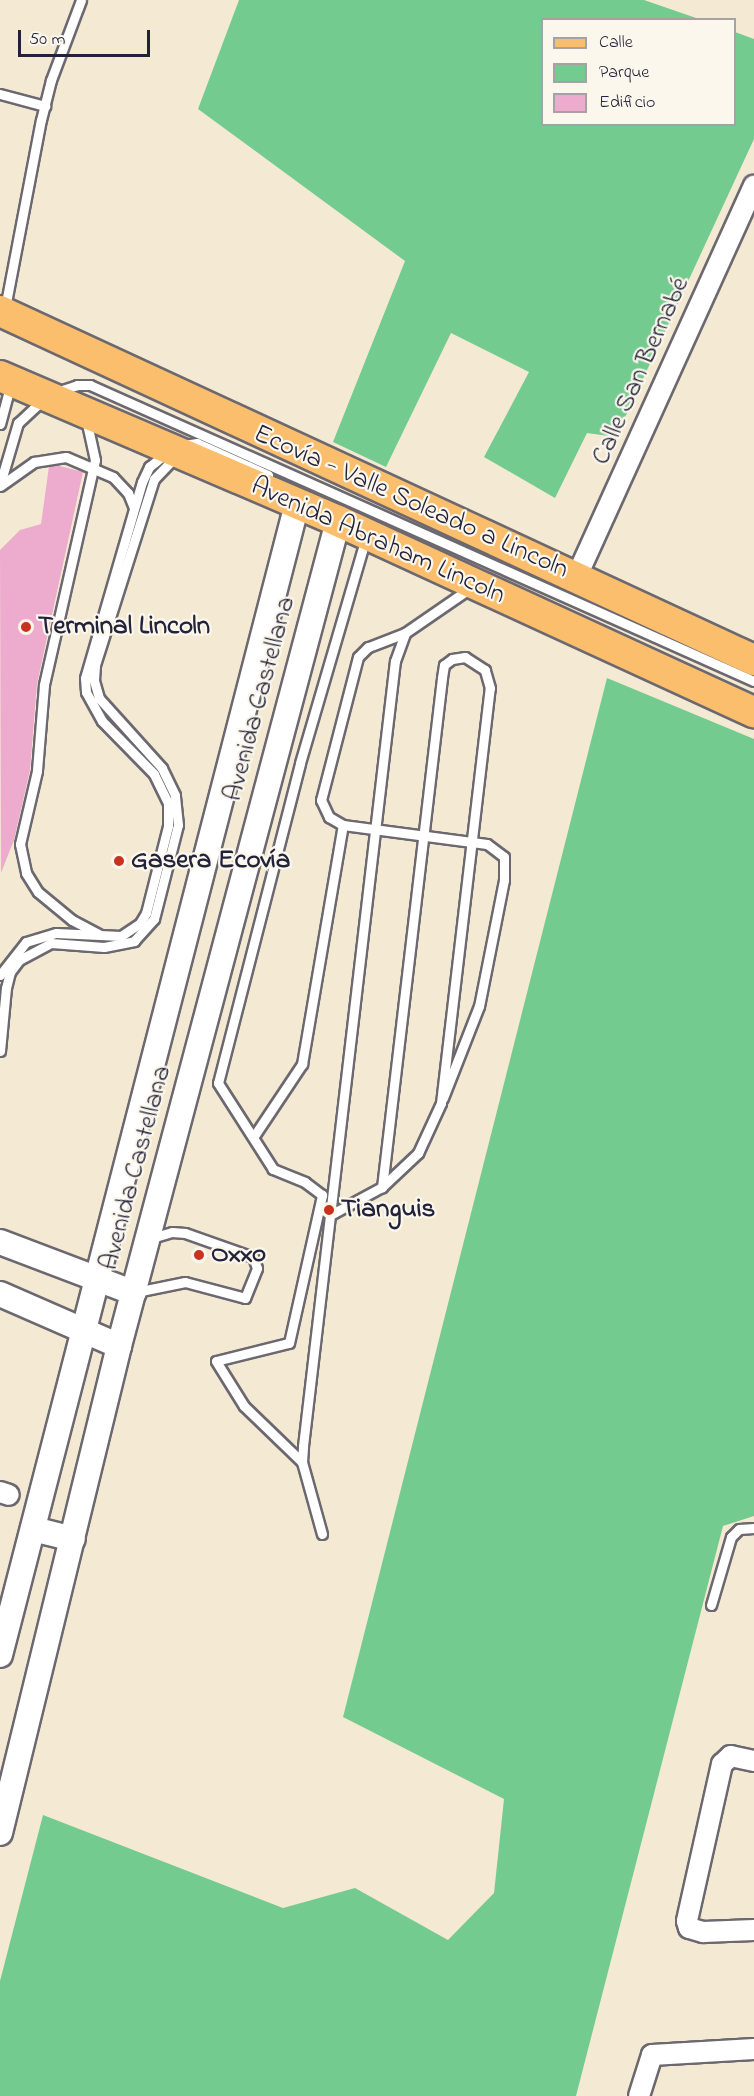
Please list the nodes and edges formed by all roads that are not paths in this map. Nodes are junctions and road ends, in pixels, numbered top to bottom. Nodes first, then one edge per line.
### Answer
1 (81, 0) edge
2 (0, 94) edge
3 (45, 106) junction
4 (754, 186) edge
5 (1, 318) edge
6 (6, 378) edge
7 (47, 397) junction
8 (84, 412) junction
9 (0, 424) edge
10 (177, 453) junction
11 (94, 466) junction
12 (0, 485) edge
13 (297, 504) junction
14 (134, 508) junction
15 (338, 521) junction
16 (387, 524) junction
17 (442, 555) dead end
18 (576, 578) junction
19 (476, 584) junction
20 (405, 633) junction
21 (754, 660) edge
22 (754, 681) edge
23 (754, 712) edge
24 (343, 825) junction
25 (375, 830) junction
26 (424, 835) junction
27 (469, 840) junction
28 (105, 938) junction
29 (122, 944) junction
30 (0, 975) edge
31 (0, 1050) edge
32 (441, 1102) junction
33 (254, 1136) junction
34 (382, 1186) junction
35 (332, 1214) junction
36 (148, 1239) junction
37 (0, 1242) edge
38 (97, 1279) junction
39 (134, 1293) junction
40 (0, 1294) edge
41 (83, 1329) junction
42 (119, 1346) junction
43 (302, 1462) junction
44 (754, 1527) edge
45 (33, 1529) junction
46 (322, 1534) dead end
47 (73, 1539) junction
48 (711, 1605) dead end
49 (0, 1655) edge
50 (754, 1761) edge
51 (0, 1833) edge
52 (754, 1930) edge
53 (754, 2049) edge
54 (639, 2096) edge

1 - 3 lane
2 - 3 lane
3 - 5 lane
4 - 18 street, Calle San Bernabé
5 - 16 main road
6 - 7 main road, Avenida Abraham Lincoln
6 - 9 lane
7 - 8 main road, Avenida Abraham Lincoln
7 - 12 lane
7 - 16 lane, Ecovía - Valle Soleado a Lincoln
8 - 10 main road, Avenida Abraham Lincoln
8 - 11 lane
10 - 13 main road, Avenida Abraham Lincoln
10 - 14 lane
10 - 16 lane
10 - 29 lane
11 - 12 lane
11 - 14 lane
11 - 28 lane
13 - 15 main road, Avenida Abraham Lincoln
13 - 38 street, Avenida Castellana
14 - 28 lane
15 - 16 main road, Avenida Abraham Lincoln
15 - 36 street, Avenida Castellana
16 - 17 lane
16 - 18 main road
16 - 19 main road, Avenida Abraham Lincoln
16 - 22 lane, Ecovía - Valle Soleado a Lincoln
16 - 33 lane
18 - 21 main road
19 - 20 lane
19 - 23 main road, Avenida Abraham Lincoln
20 - 24 lane
20 - 25 lane
24 - 25 lane
24 - 33 lane
25 - 26 lane
25 - 35 lane
26 - 27 lane
26 - 27 lane
26 - 34 lane
27 - 32 lane
27 - 32 lane
28 - 29 lane
28 - 30 lane
29 - 31 lane
32 - 34 lane
33 - 43 lane
34 - 35 lane
35 - 43 lane
36 - 39 street, Avenida Castellana
36 - 39 lane
37 - 38 street
38 - 39 street
38 - 41 street, Avenida Castellana
39 - 42 street, Avenida Castellana
40 - 41 street
41 - 42 street
41 - 45 street, Avenida Castellana
42 - 47 street, Avenida Castellana
43 - 46 lane
44 - 48 lane
45 - 47 street
45 - 49 street, Avenida Castellana
47 - 51 street, Avenida Castellana
50 - 52 street
53 - 54 street

